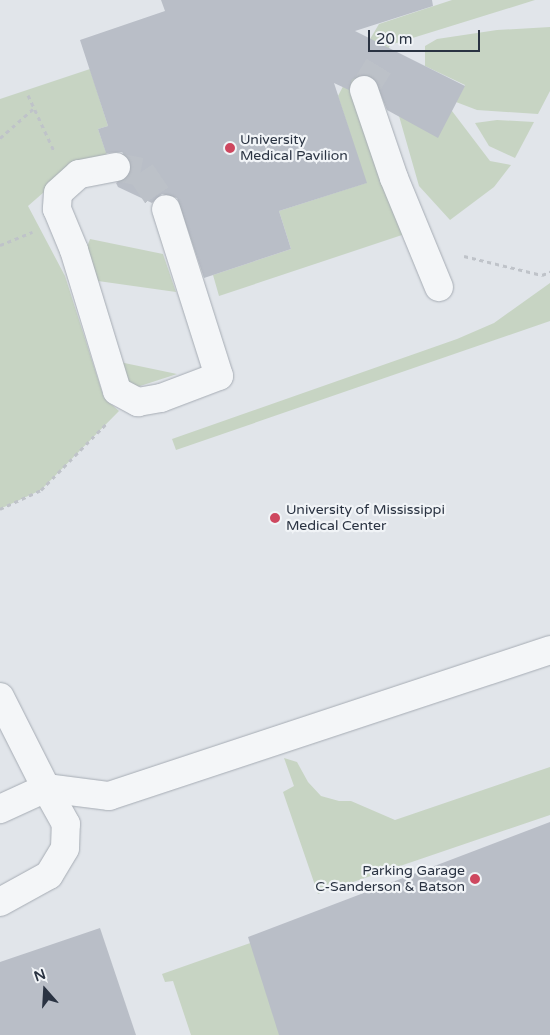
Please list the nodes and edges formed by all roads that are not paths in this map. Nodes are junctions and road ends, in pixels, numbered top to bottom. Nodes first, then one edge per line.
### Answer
1 (364, 90) dead end
2 (116, 167) tunnel mouth
3 (166, 209) tunnel mouth
4 (439, 287) dead end
5 (550, 650) edge
6 (0, 699) edge
7 (46, 788) junction
8 (0, 809) edge
9 (0, 902) edge

1 - 4 lane
2 - 3 lane
5 - 7 lane
6 - 7 lane
7 - 8 lane
7 - 9 lane

